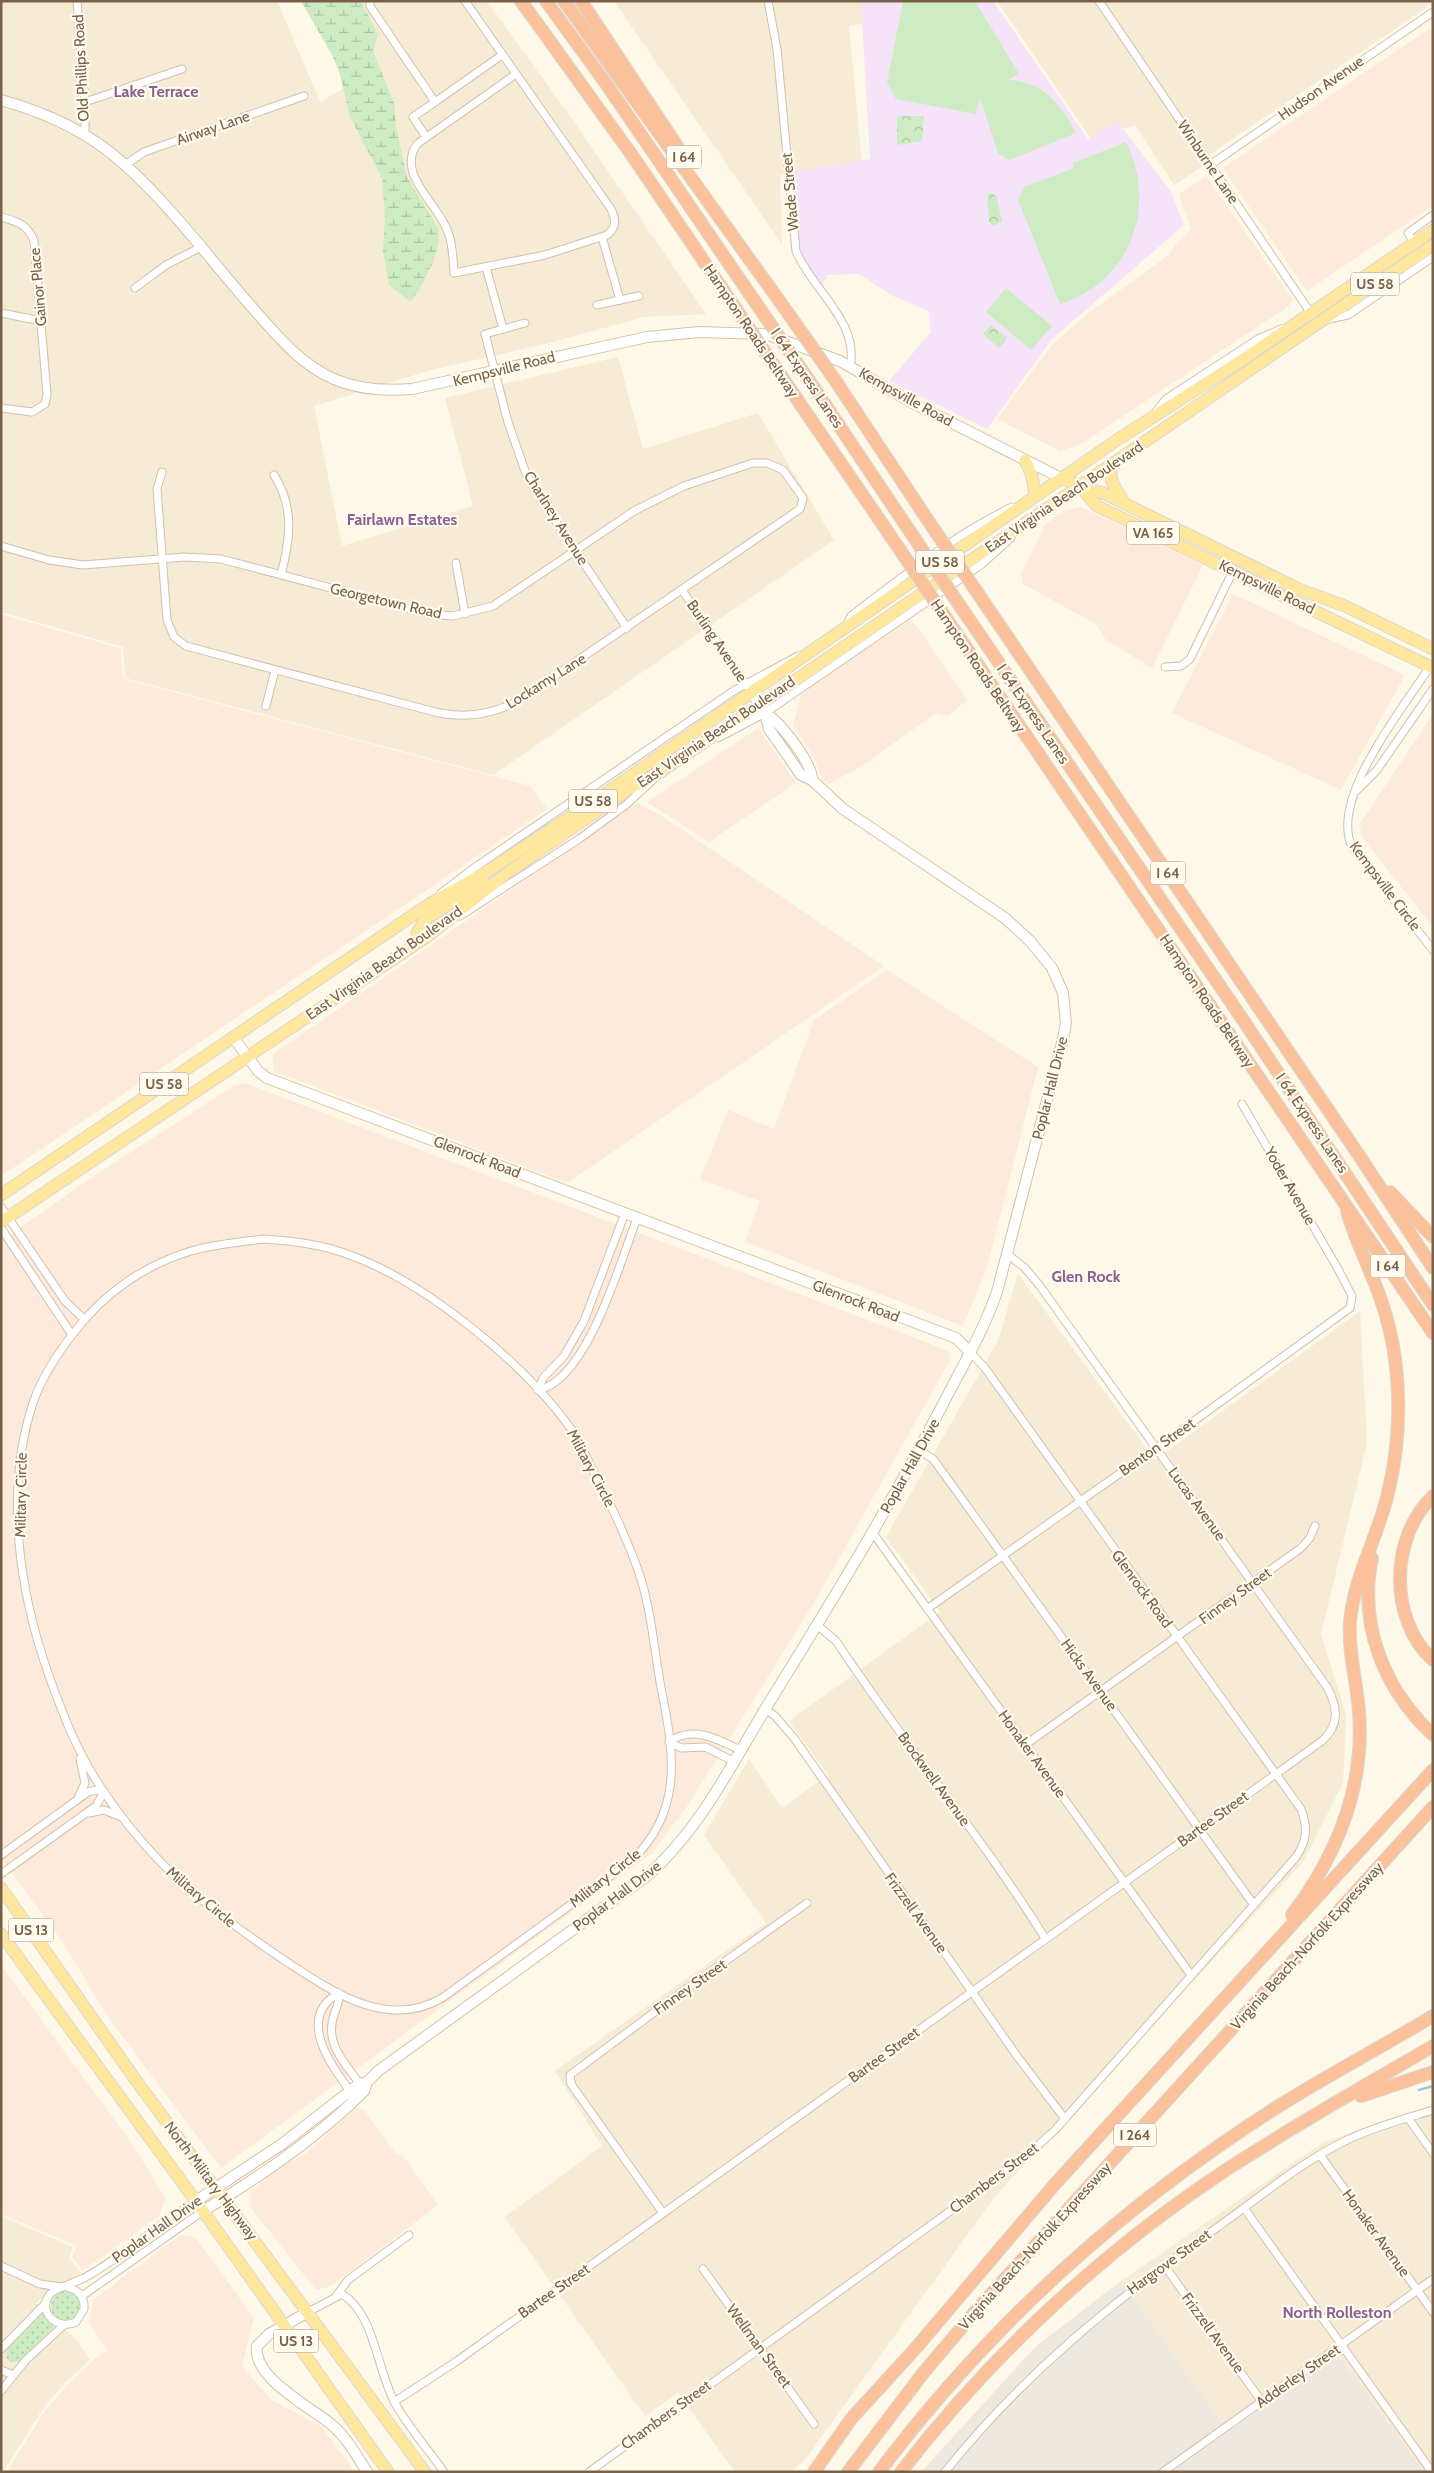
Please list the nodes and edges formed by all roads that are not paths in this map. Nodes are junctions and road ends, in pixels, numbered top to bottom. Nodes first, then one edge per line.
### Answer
1 (77, 1) edge
2 (370, 1) edge
3 (466, 1) edge
4 (521, 1) edge
5 (546, 1) edge
6 (564, 1) edge
7 (581, 1) edge
8 (768, 1) edge
9 (1098, 1) edge
10 (1433, 12) edge
11 (502, 55) junction
12 (182, 69) dead end
13 (516, 74) junction
14 (304, 96) dead end
15 (1, 100) edge
16 (85, 102) junction
17 (435, 102) junction
18 (85, 135) junction
19 (426, 138) junction
20 (125, 165) junction
21 (1210, 165) junction
22 (1433, 216) edge
23 (1, 217) edge
24 (1433, 230) edge
25 (602, 237) junction
26 (1411, 238) junction
27 (1433, 244) edge
28 (201, 247) junction
29 (1433, 257) edge
30 (486, 267) junction
31 (136, 288) dead end
32 (640, 296) dead end
33 (620, 300) junction
34 (596, 305) dead end
35 (1, 313) edge
36 (788, 313) junction
37 (1311, 313) junction
38 (41, 321) junction
39 (1321, 322) junction
40 (525, 323) dead end
41 (503, 329) junction
42 (850, 367) junction
43 (495, 370) junction
44 (1, 408) edge
45 (1025, 460) junction
46 (1110, 466) junction
47 (162, 472) dead end
48 (274, 476) dead end
49 (1061, 478) junction
50 (791, 479) joint
51 (1080, 486) junction
52 (1035, 496) junction
53 (1124, 503) junction
54 (1, 546) edge
55 (575, 551) junction
56 (162, 559) junction
57 (456, 563) dead end
58 (1233, 571) junction
59 (281, 575) junction
60 (682, 590) junction
61 (465, 614) junction
62 (626, 628) junction
63 (1433, 649) edge
64 (1432, 666) edge
65 (1165, 667) dead end
66 (275, 670) junction
67 (749, 688) junction
68 (1433, 689) edge
69 (266, 706) dead end
70 (762, 708) junction
71 (1382, 740) junction
72 (1392, 748) junction
73 (1356, 790) junction
74 (501, 862) junction
75 (431, 903) junction
76 (424, 939) junction
77 (1433, 950) edge
78 (232, 1037) junction
79 (246, 1056) junction
80 (1242, 1104) dead end
81 (1358, 1154) junction
82 (1, 1195) edge
83 (1343, 1200) junction
84 (1, 1207) edge
85 (626, 1213) junction
86 (637, 1218) junction
87 (5, 1220) edge
88 (1, 1228) edge
89 (1433, 1237) edge
90 (1007, 1254) junction
91 (1433, 1268) edge
92 (1338, 1269) joint
93 (1412, 1273) junction
94 (1433, 1299) edge
95 (1433, 1305) edge
96 (85, 1320) junction
97 (1433, 1333) edge
98 (72, 1335) junction
99 (971, 1353) junction
100 (538, 1390) junction
101 (1157, 1447) junction
102 (919, 1450) junction
103 (1433, 1496) edge
104 (1080, 1502) junction
105 (1315, 1526) dead end
106 (1377, 1528) junction
107 (873, 1533) junction
108 (1003, 1556) junction
109 (1254, 1582) junction
110 (927, 1609) junction
111 (817, 1625) junction
112 (1177, 1637) junction
113 (1433, 1660) edge
114 (1327, 1687) joint
115 (1102, 1692) junction
116 (765, 1709) junction
117 (1433, 1736) edge
118 (669, 1742) junction
119 (1025, 1745) junction
120 (77, 1746) junction
121 (740, 1750) junction
122 (733, 1761) junction
123 (1433, 1770) edge
124 (1275, 1774) junction
125 (104, 1792) junction
126 (77, 1800) junction
127 (1296, 1803) joint
128 (1433, 1806) edge
129 (84, 1814) junction
130 (123, 1819) junction
131 (1199, 1828) junction
132 (1, 1855) edge
133 (1, 1874) edge
134 (1124, 1882) junction
135 (1, 1888) edge
136 (807, 1903) dead end
137 (1254, 1905) junction
138 (1, 1934) edge
139 (1045, 1938) junction
140 (1257, 1963) junction
141 (1191, 1975) junction
142 (971, 1991) junction
143 (339, 1993) junction
144 (1433, 2016) edge
145 (1433, 2046) edge
146 (1433, 2072) edge
147 (364, 2086) junction
148 (353, 2095) junction
149 (1433, 2110) edge
150 (1408, 2118) junction
151 (1065, 2119) junction
152 (1308, 2119) junction
153 (1433, 2153) edge
154 (1320, 2155) junction
155 (216, 2189) junction
156 (223, 2199) junction
157 (196, 2201) junction
158 (1244, 2208) junction
159 (203, 2211) junction
160 (663, 2213) junction
161 (409, 2235) dead end
162 (1164, 2265) junction
163 (1, 2266) edge
164 (703, 2269) dead end
165 (1433, 2279) edge
166 (40, 2284) junction
167 (64, 2287) junction
168 (1417, 2290) junction
169 (82, 2296) junction
170 (336, 2296) junction
171 (47, 2300) junction
172 (308, 2312) junction
173 (1433, 2312) edge
174 (64, 2325) junction
175 (285, 2325) junction
176 (1341, 2346) junction
177 (760, 2347) junction
178 (1, 2349) edge
179 (1, 2370) edge
180 (13, 2375) junction
181 (891, 2376) junction
182 (1, 2391) edge
183 (394, 2402) junction
184 (1262, 2402) junction
185 (814, 2424) dead end
186 (367, 2472) edge
187 (387, 2472) edge
188 (425, 2472) edge
189 (444, 2472) edge
190 (589, 2472) edge
191 (814, 2472) edge
192 (822, 2472) edge
193 (848, 2472) edge
194 (879, 2472) edge
195 (901, 2472) edge
196 (945, 2472) edge
197 (1163, 2472) edge
198 (1432, 2472) edge

1 - 16 street, Old Phillips Road
2 - 17 street
3 - 11 street
4 - 83 highway, Hampton Roads Beltway / I 64, bridge
5 - 93 highway, I 64 Express Lanes, bridge
6 - 36 highway
7 - 36 highway, I 64
8 - 42 street, Wade Street
9 - 21 street, Winburne Lane
10 - 21 street, Hudson Avenue
11 - 13 street
11 - 17 street
12 - 16 street
13 - 19 street
13 - 25 street
14 - 20 street, Airway Lane
15 - 18 street, Kempsville Road / VA 165
16 - 18 street, Old Phillips Road
17 - 19 street
18 - 20 street, Kempsville Road / VA 165
19 - 30 street
20 - 28 street, Kempsville Road / VA 165
21 - 37 street, Winburne Lane
22 - 26 street
23 - 38 street, Gainor Place
24 - 26 main road, East Virginia Beach Boulevard / US 58
25 - 30 street
25 - 33 street
26 - 37 main road, East Virginia Beach Boulevard / US 58
27 - 39 main road, East Virginia Beach Boulevard / US 58
28 - 31 street
28 - 43 street, Kempsville Road / VA 165
29 - 39 street
30 - 41 street
32 - 33 street
33 - 34 street
35 - 38 street
36 - 81 highway, I 64, bridge
37 - 39 street, Winburne Lane
37 - 49 main road, East Virginia Beach Boulevard / US 58
38 - 44 street, Gainor Place
39 - 46 main road, East Virginia Beach Boulevard / US 58
40 - 41 street
41 - 43 street, Charlney Avenue
42 - 43 street, Kempsville Road / VA 165
42 - 45 street, Kempsville Road / VA 165
43 - 55 street, Charlney Avenue
45 - 49 street, Kempsville Road / VA 165
45 - 52 main road
46 - 51 main road, East Virginia Beach Boulevard / US 58
46 - 53 main road
47 - 56 street, Lockamy Lane
48 - 59 street
49 - 51 main road, Kempsville Road / VA 165
49 - 52 main road, East Virginia Beach Boulevard / US 58
50 - 55 street, Georgetown Road
50 - 60 street, Lockamy Lane
51 - 53 main road, Kempsville Road / VA 165
51 - 58 main road, Kempsville Road / VA 165
51 - 70 main road, East Virginia Beach Boulevard / US 58
52 - 67 main road, East Virginia Beach Boulevard / US 58
53 - 63 main road, Kempsville Road / VA 165
54 - 56 street, Georgetown Road
55 - 61 street, Georgetown Road
55 - 62 street, Charlney Avenue
56 - 59 street, Georgetown Road
56 - 66 street, Lockamy Lane
57 - 61 street
58 - 64 main road, Kempsville Road / VA 165
58 - 65 street
59 - 61 street, Georgetown Road
60 - 62 street, Lockamy Lane
60 - 67 street, Burling Avenue
62 - 66 street, Lockamy Lane
64 - 71 street, Kempsville Circle
66 - 69 street
67 - 70 street, Poplar Hall Drive
67 - 74 main road, East Virginia Beach Boulevard / US 58
67 - 75 street
68 - 72 street, Kempsville Circle
70 - 76 main road, East Virginia Beach Boulevard / US 58
70 - 90 street, Poplar Hall Drive
71 - 72 street
71 - 73 street, Kempsville Circle
72 - 73 street, Kempsville Circle
73 - 77 street, Kempsville Circle
74 - 75 main road, East Virginia Beach Boulevard / US 58
74 - 76 main road
75 - 78 main road, East Virginia Beach Boulevard / US 58
76 - 79 main road, East Virginia Beach Boulevard / US 58
78 - 79 street, Glenrock Road
78 - 82 main road, East Virginia Beach Boulevard / US 58
79 - 85 street, Glenrock Road
79 - 87 main road, East Virginia Beach Boulevard / US 58
80 - 92 street, Yoder Avenue
81 - 89 highway
81 - 91 highway, I 64
83 - 97 highway, Hampton Roads Beltway / I 64
83 - 106 highway
84 - 87 street
85 - 86 street, Glenrock Road
85 - 100 street
86 - 99 street, Glenrock Road
86 - 100 street
87 - 96 street
88 - 98 street
90 - 99 street, Poplar Hall Drive
90 - 101 street, Lucas Avenue
92 - 101 street, Benton Street
93 - 94 highway
93 - 95 highway, I 64 Express Lanes
96 - 98 street, Military Circle
96 - 100 street, Military Circle
98 - 120 street, Military Circle
99 - 102 street, Poplar Hall Drive
99 - 104 street, Glenrock Road
100 - 118 street, Military Circle
101 - 104 street, Benton Street
101 - 109 street, Lucas Avenue
102 - 107 street, Poplar Hall Drive
102 - 108 street, Hicks Avenue
103 - 113 highway
104 - 108 street, Benton Street
104 - 112 street, Glenrock Road
105 - 109 street, Finney Street
106 - 117 highway
106 - 140 highway
107 - 110 street, Honaker Avenue
107 - 111 street, Poplar Hall Drive
108 - 110 street, Benton Street
108 - 115 street, Hicks Avenue
109 - 112 street, Finney Street
109 - 114 street, Lucas Avenue
110 - 119 street, Honaker Avenue
111 - 116 street, Poplar Hall Drive
111 - 139 street, Brockwell Avenue
112 - 115 street, Finney Street
112 - 124 street, Glenrock Road
114 - 124 street, Bartee Street
115 - 119 street, Finney Street
115 - 131 street, Hicks Avenue
116 - 121 street, Poplar Hall Drive
116 - 142 street, Frizzell Avenue
118 - 121 street
118 - 122 street
118 - 143 street, Military Circle
119 - 134 street, Honaker Avenue
120 - 125 street, Military Circle
120 - 126 street, Military Circle
121 - 122 street, Poplar Hall Drive
122 - 147 street, Poplar Hall Drive
123 - 140 highway
124 - 127 street, Glenrock Road
124 - 131 street, Bartee Street
125 - 126 street
125 - 129 street
125 - 130 street, Military Circle
126 - 132 street
127 - 137 street, Chambers Street
128 - 193 highway, Virginia Beach-Norfolk Expressway / I 264
129 - 130 street
129 - 133 street
130 - 143 street, Military Circle
131 - 134 street, Bartee Street
131 - 137 street, Hicks Avenue
134 - 139 street, Bartee Street
134 - 141 street, Honaker Avenue
135 - 155 main road, North Military Highway / US 13
136 - 160 street, Finney Street
137 - 141 street, Chambers Street
138 - 157 main road, North Military Highway / US 13
139 - 142 street, Bartee Street
140 - 181 highway
141 - 151 street, Chambers Street
142 - 151 street, Frizzell Avenue
142 - 160 street, Bartee Street
143 - 147 street
143 - 148 street
144 - 194 highway, Virginia Beach-Norfolk Expressway
145 - 152 highway
146 - 152 highway
147 - 148 street, Poplar Hall Drive
148 - 155 street, Poplar Hall Drive
148 - 156 street, Poplar Hall Drive
149 - 150 street, Hargrove Street
150 - 153 street
150 - 154 street, Hargrove Street
151 - 177 street, Chambers Street
152 - 195 highway
154 - 158 street, Hargrove Street
154 - 168 street, Honaker Avenue
155 - 156 main road, North Military Highway / US 13
155 - 157 street, Poplar Hall Drive
156 - 159 street, Poplar Hall Drive
156 - 172 main road, North Military Highway / US 13
157 - 159 main road, North Military Highway / US 13
157 - 167 street, Poplar Hall Drive
158 - 162 street, Hargrove Street
158 - 176 street
159 - 169 street, Poplar Hall Drive
159 - 175 main road, North Military Highway / US 13
160 - 183 street, Bartee Street
161 - 170 street
162 - 184 street, Frizzell Avenue
162 - 196 street, Hargrove Street
163 - 166 street
164 - 177 street, Wellman Street
165 - 168 street, Adderley Street
166 - 167 street
166 - 171 street
167 - 169 street
167 - 171 street
168 - 173 street, Honaker Avenue
168 - 176 street, Adderley Street
169 - 174 street
170 - 172 street
170 - 183 street
171 - 174 street
171 - 178 street
172 - 175 street
172 - 188 main road, North Military Highway / US 13
174 - 180 street
175 - 186 street
175 - 187 main road, North Military Highway / US 13
176 - 184 street, Adderley Street
176 - 198 street
177 - 185 street, Wellman Street
177 - 190 street, Chambers Street
179 - 180 street
180 - 182 street
181 - 191 highway
181 - 192 highway
183 - 189 street
184 - 197 street, Adderley Street

